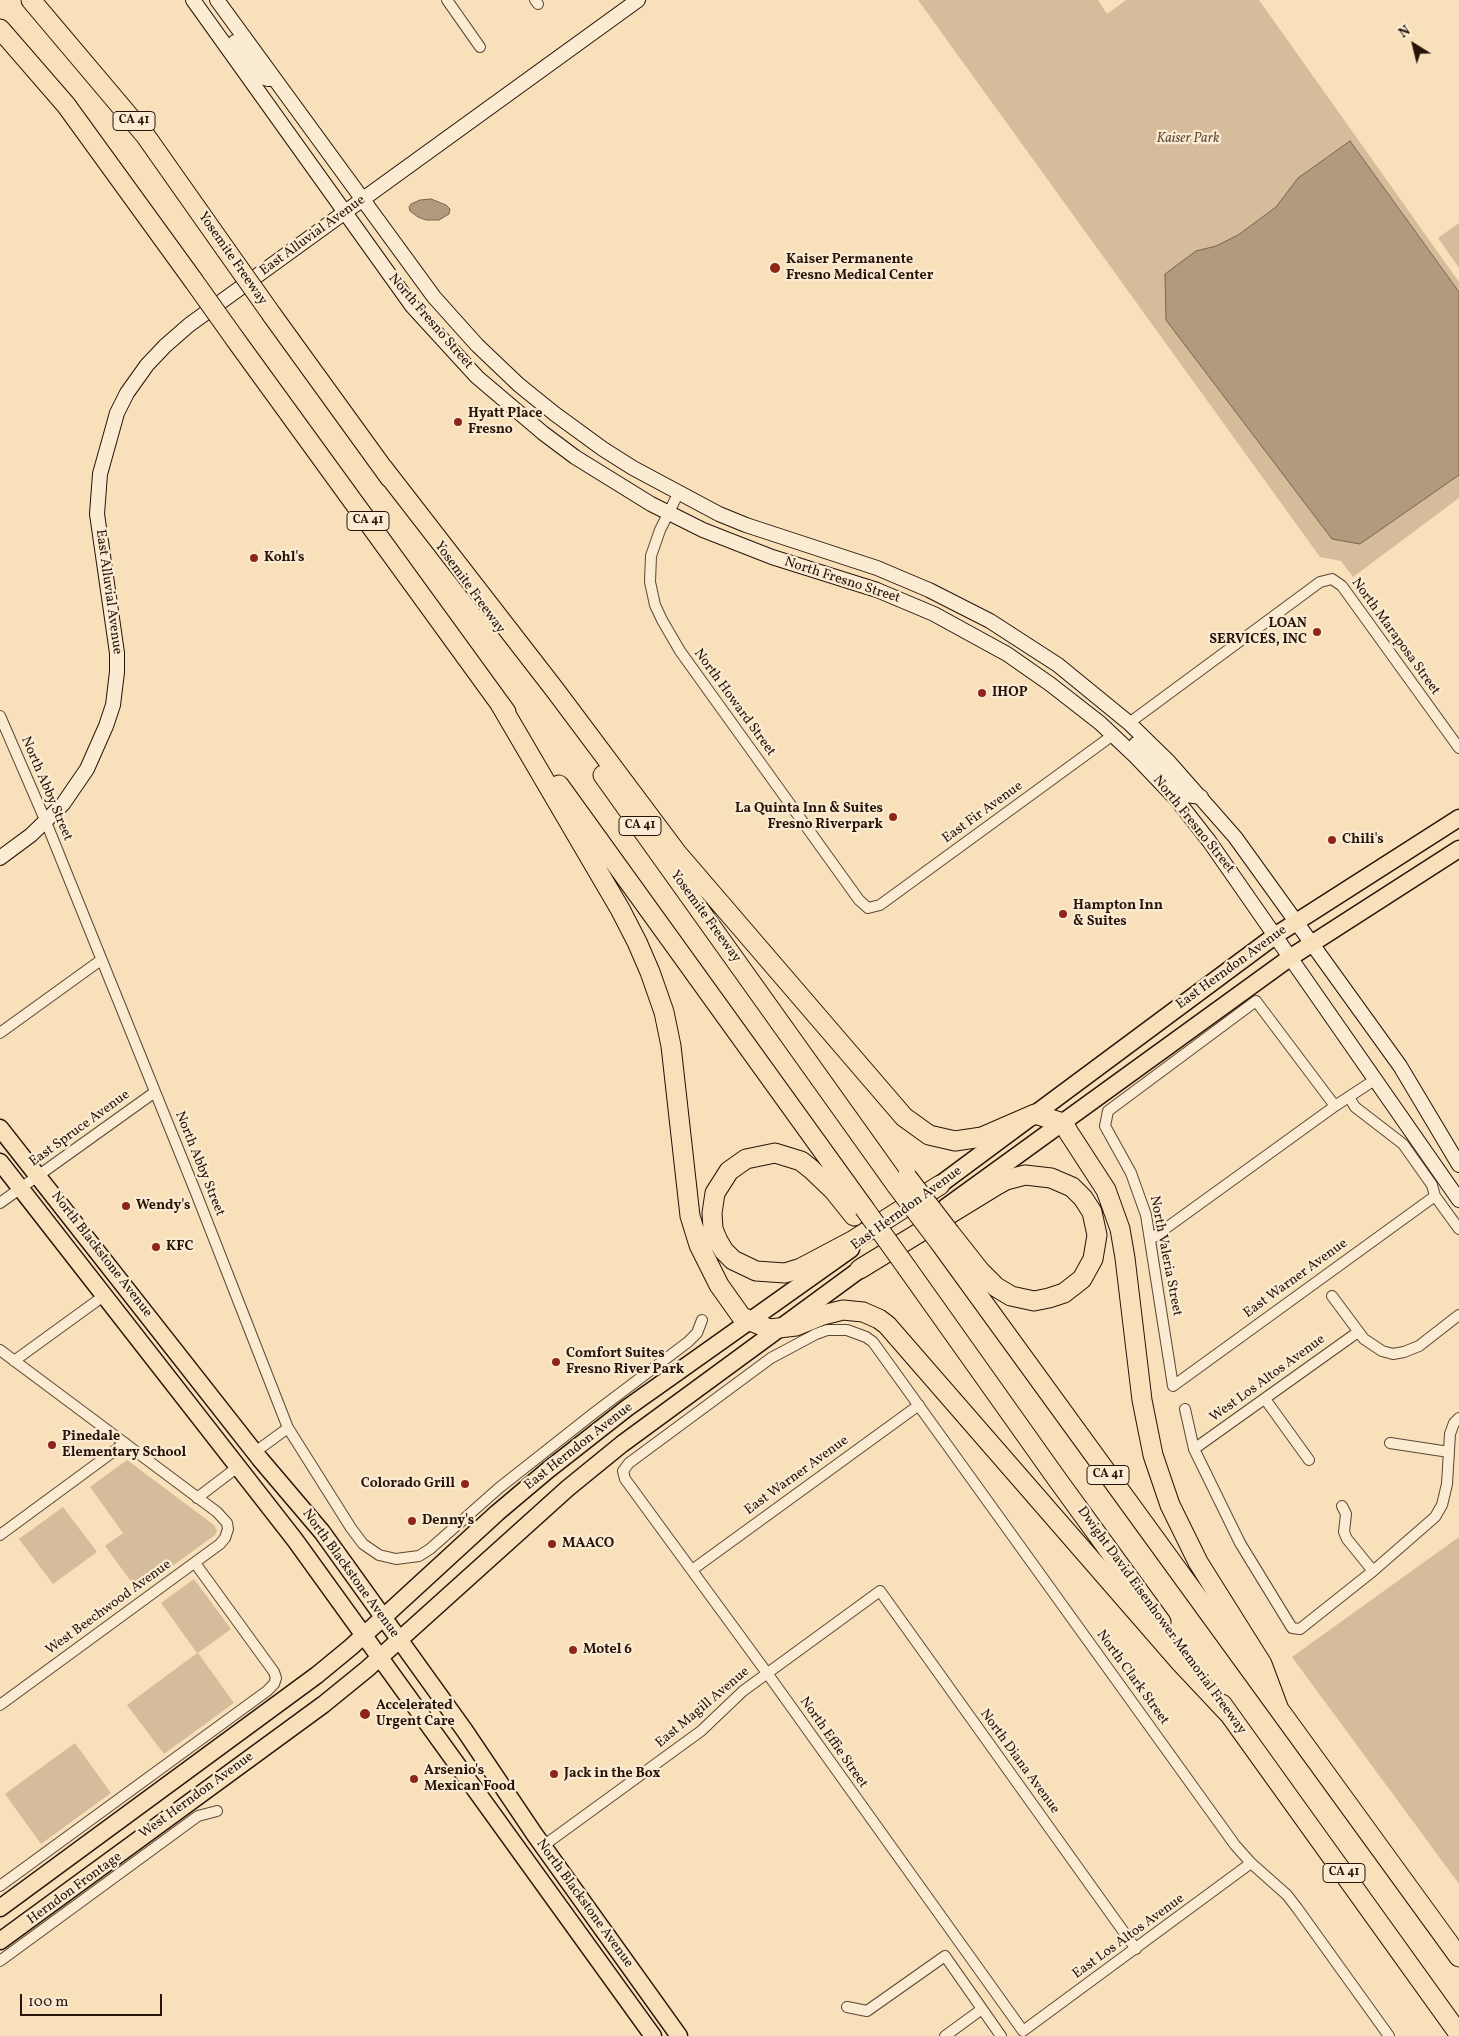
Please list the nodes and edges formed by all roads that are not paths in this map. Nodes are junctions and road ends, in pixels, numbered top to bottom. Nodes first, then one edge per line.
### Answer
1 (31, 0) edge
2 (193, 0) edge
3 (199, 0) edge
4 (216, 0) edge
5 (447, 0) edge
6 (638, 0) edge
7 (0, 29) edge
8 (480, 47) dead end
9 (274, 78) junction
10 (363, 200) junction
11 (344, 213) junction
12 (383, 468) junction
13 (678, 494) junction
14 (668, 513) junction
15 (1050, 684) junction
16 (500, 704) junction
17 (0, 716) edge
18 (1129, 723) junction
19 (1113, 735) junction
20 (1459, 748) edge
21 (1201, 797) junction
22 (1459, 818) edge
23 (46, 822) junction
24 (1459, 849) edge
25 (0, 858) edge
26 (868, 908) joint
27 (1296, 922) junction
28 (1276, 935) junction
29 (1311, 943) junction
30 (1291, 957) junction
31 (101, 960) junction
32 (0, 1033) edge
33 (1376, 1079) junction
34 (155, 1092) junction
35 (1349, 1097) junction
36 (1335, 1106) junction
37 (1036, 1114) junction
38 (1063, 1123) junction
39 (0, 1128) edge
40 (0, 1162) edge
41 (1459, 1165) edge
42 (38, 1177) junction
43 (940, 1185) junction
44 (21, 1188) junction
45 (1435, 1196) junction
46 (1459, 1200) edge
47 (0, 1203) edge
48 (859, 1212) junction
49 (1459, 1229) edge
50 (945, 1238) junction
51 (1151, 1239) junction
52 (860, 1269) junction
53 (105, 1295) junction
54 (1332, 1296) dead end
55 (1458, 1317) edge
56 (702, 1320) dead end
57 (153, 1321) junction
58 (750, 1322) junction
59 (779, 1328) junction
60 (1358, 1332) junction
61 (0, 1350) edge
62 (14, 1361) junction
63 (166, 1373) junction
64 (1173, 1386) joint
65 (1265, 1399) junction
66 (919, 1404) junction
67 (1185, 1409) dead end
68 (1459, 1418) edge
69 (288, 1428) junction
70 (125, 1443) junction
71 (1390, 1443) dead end
72 (1194, 1449) junction
73 (255, 1452) junction
74 (1449, 1452) junction
75 (1309, 1460) dead end
76 (240, 1466) junction
77 (623, 1471) joint
78 (197, 1498) junction
79 (1342, 1506) dead end
80 (311, 1519) junction
81 (0, 1535) edge
82 (194, 1563) junction
83 (692, 1570) junction
84 (1373, 1571) junction
85 (880, 1591) joint
86 (374, 1625) junction
87 (390, 1648) junction
88 (766, 1673) junction
89 (0, 1705) edge
90 (1278, 1707) junction
91 (1228, 1713) junction
92 (489, 1809) junction
93 (218, 1811) dead end
94 (543, 1846) junction
95 (520, 1852) junction
96 (1251, 1863) junction
97 (0, 1886) edge
98 (0, 1908) edge
99 (597, 1922) junction
100 (0, 1941) edge
101 (1136, 1949) junction
102 (1459, 1958) edge
103 (0, 1962) edge
104 (847, 2007) dead end
105 (982, 2009) junction
106 (1022, 2032) joint
107 (1459, 2034) edge
108 (653, 2036) edge
109 (679, 2036) edge
110 (945, 2036) edge
111 (1001, 2036) edge
112 (1389, 2036) edge

1 - 12 highway, Yosemite Freeway / CA 41, bridge
2 - 11 main road, North Fresno Street
3 - 9 main road
4 - 9 main road, North Fresno Street
5 - 8 street
6 - 10 main road, East Alluvial Avenue
7 - 16 highway, CA 41, bridge
9 - 10 main road, North Fresno Street
10 - 11 main road, East Alluvial Avenue
10 - 13 main road, North Fresno Street
11 - 14 main road, North Fresno Street
11 - 23 main road, East Alluvial Avenue
12 - 37 highway
12 - 50 highway, Yosemite Freeway / CA 41, bridge
13 - 14 street, North Howard Street
13 - 18 main road, North Fresno Street
14 - 15 main road, North Fresno Street
14 - 26 street, North Howard Street
15 - 18 main road
15 - 19 main road, North Fresno Street
16 - 48 highway, CA 41
16 - 58 highway
17 - 23 street, North Abby Street
18 - 20 street, North Maraposa Street
18 - 21 main road, North Fresno Street
19 - 21 main road
19 - 26 street, East Fir Avenue
19 - 28 main road, North Fresno Street
21 - 27 main road, North Fresno Street
22 - 27 main road, East Herndon Avenue
23 - 25 main road, East Alluvial Avenue
23 - 31 street, North Abby Street
24 - 29 main road, East Herndon Avenue
27 - 28 main road, East Herndon Avenue
27 - 29 main road, North Fresno Street
28 - 30 main road, North Fresno Street
28 - 37 main road, East Herndon Avenue
29 - 30 main road, East Herndon Avenue
29 - 41 main road, North Fresno Street
30 - 33 main road, North Fresno Street
30 - 38 main road, East Herndon Avenue
31 - 32 street
31 - 34 street, North Abby Street
33 - 35 street
33 - 46 main road, North Fresno Street
34 - 42 street, East Spruce Avenue
34 - 69 street, North Abby Street
35 - 36 street
35 - 45 street
36 - 51 street
36 - 51 street, North Valeria Street
37 - 38 highway
37 - 43 main road, East Herndon Avenue
38 - 52 main road, East Herndon Avenue
38 - 90 highway
39 - 42 main road, North Blackstone Avenue
40 - 44 main road, North Blackstone Avenue
42 - 44 street, East Spruce Avenue
42 - 57 main road, North Blackstone Avenue
43 - 48 highway
43 - 58 main road, East Herndon Avenue
44 - 47 street, East Spruce Avenue
44 - 53 main road, North Blackstone Avenue
45 - 49 street
45 - 64 street, East Warner Avenue
48 - 91 highway, Dwight David Eisenhower Memorial Freeway / CA 41
50 - 52 highway
50 - 90 highway, CA 41
51 - 64 street, North Valeria Street
52 - 59 main road, East Herndon Avenue
53 - 57 main road
53 - 62 street
53 - 63 main road, North Blackstone Avenue
54 - 60 street
55 - 60 street
56 - 69 street, North Abby Street
57 - 73 main road, North Blackstone Avenue
58 - 59 highway
58 - 86 main road, East Herndon Avenue
59 - 87 main road, East Herndon Avenue
59 - 91 highway
60 - 65 street, West Los Altos Avenue
61 - 62 street
62 - 70 street
63 - 73 main road
63 - 76 main road, North Blackstone Avenue
65 - 72 street, West Los Altos Avenue
65 - 75 street
66 - 77 street, North Clark Street
66 - 83 street, East Warner Avenue
66 - 96 street, North Clark Street
67 - 72 street
68 - 74 street
69 - 73 street
70 - 78 street
70 - 81 street
71 - 74 street
72 - 84 street
73 - 80 main road, North Blackstone Avenue
74 - 84 street
76 - 78 street
76 - 80 main road
76 - 86 main road, North Blackstone Avenue
77 - 83 street, North Effie Street
78 - 82 street, West Beechwood Avenue
79 - 84 street
80 - 86 main road, North Blackstone Avenue
82 - 89 street, West Beechwood Avenue
82 - 97 street
83 - 88 street, North Effie Street
85 - 88 street, East Magill Avenue
85 - 101 street, North Diana Avenue
86 - 87 main road, North Blackstone Avenue
86 - 87 main road, North Blackstone Avenue
86 - 98 main road, West Herndon Avenue
87 - 92 main road, North Blackstone Avenue
87 - 94 main road, North Blackstone Avenue
87 - 100 main road, West Herndon Avenue
88 - 94 street, East Magill Avenue
88 - 106 street, North Effie Street
90 - 102 highway, CA 41
91 - 107 highway, Dwight David Eisenhower Memorial Freeway / CA 41
92 - 94 main road
92 - 95 main road, North Blackstone Avenue
93 - 103 street, Herndon Frontage
94 - 99 main road, North Blackstone Avenue
95 - 99 main road
95 - 108 main road, North Blackstone Avenue
96 - 101 street, East Los Altos Avenue
96 - 112 street, North Clark Street
99 - 109 main road, North Blackstone Avenue
101 - 106 street, East Los Altos Avenue
104 - 105 street
105 - 110 street
105 - 111 street

